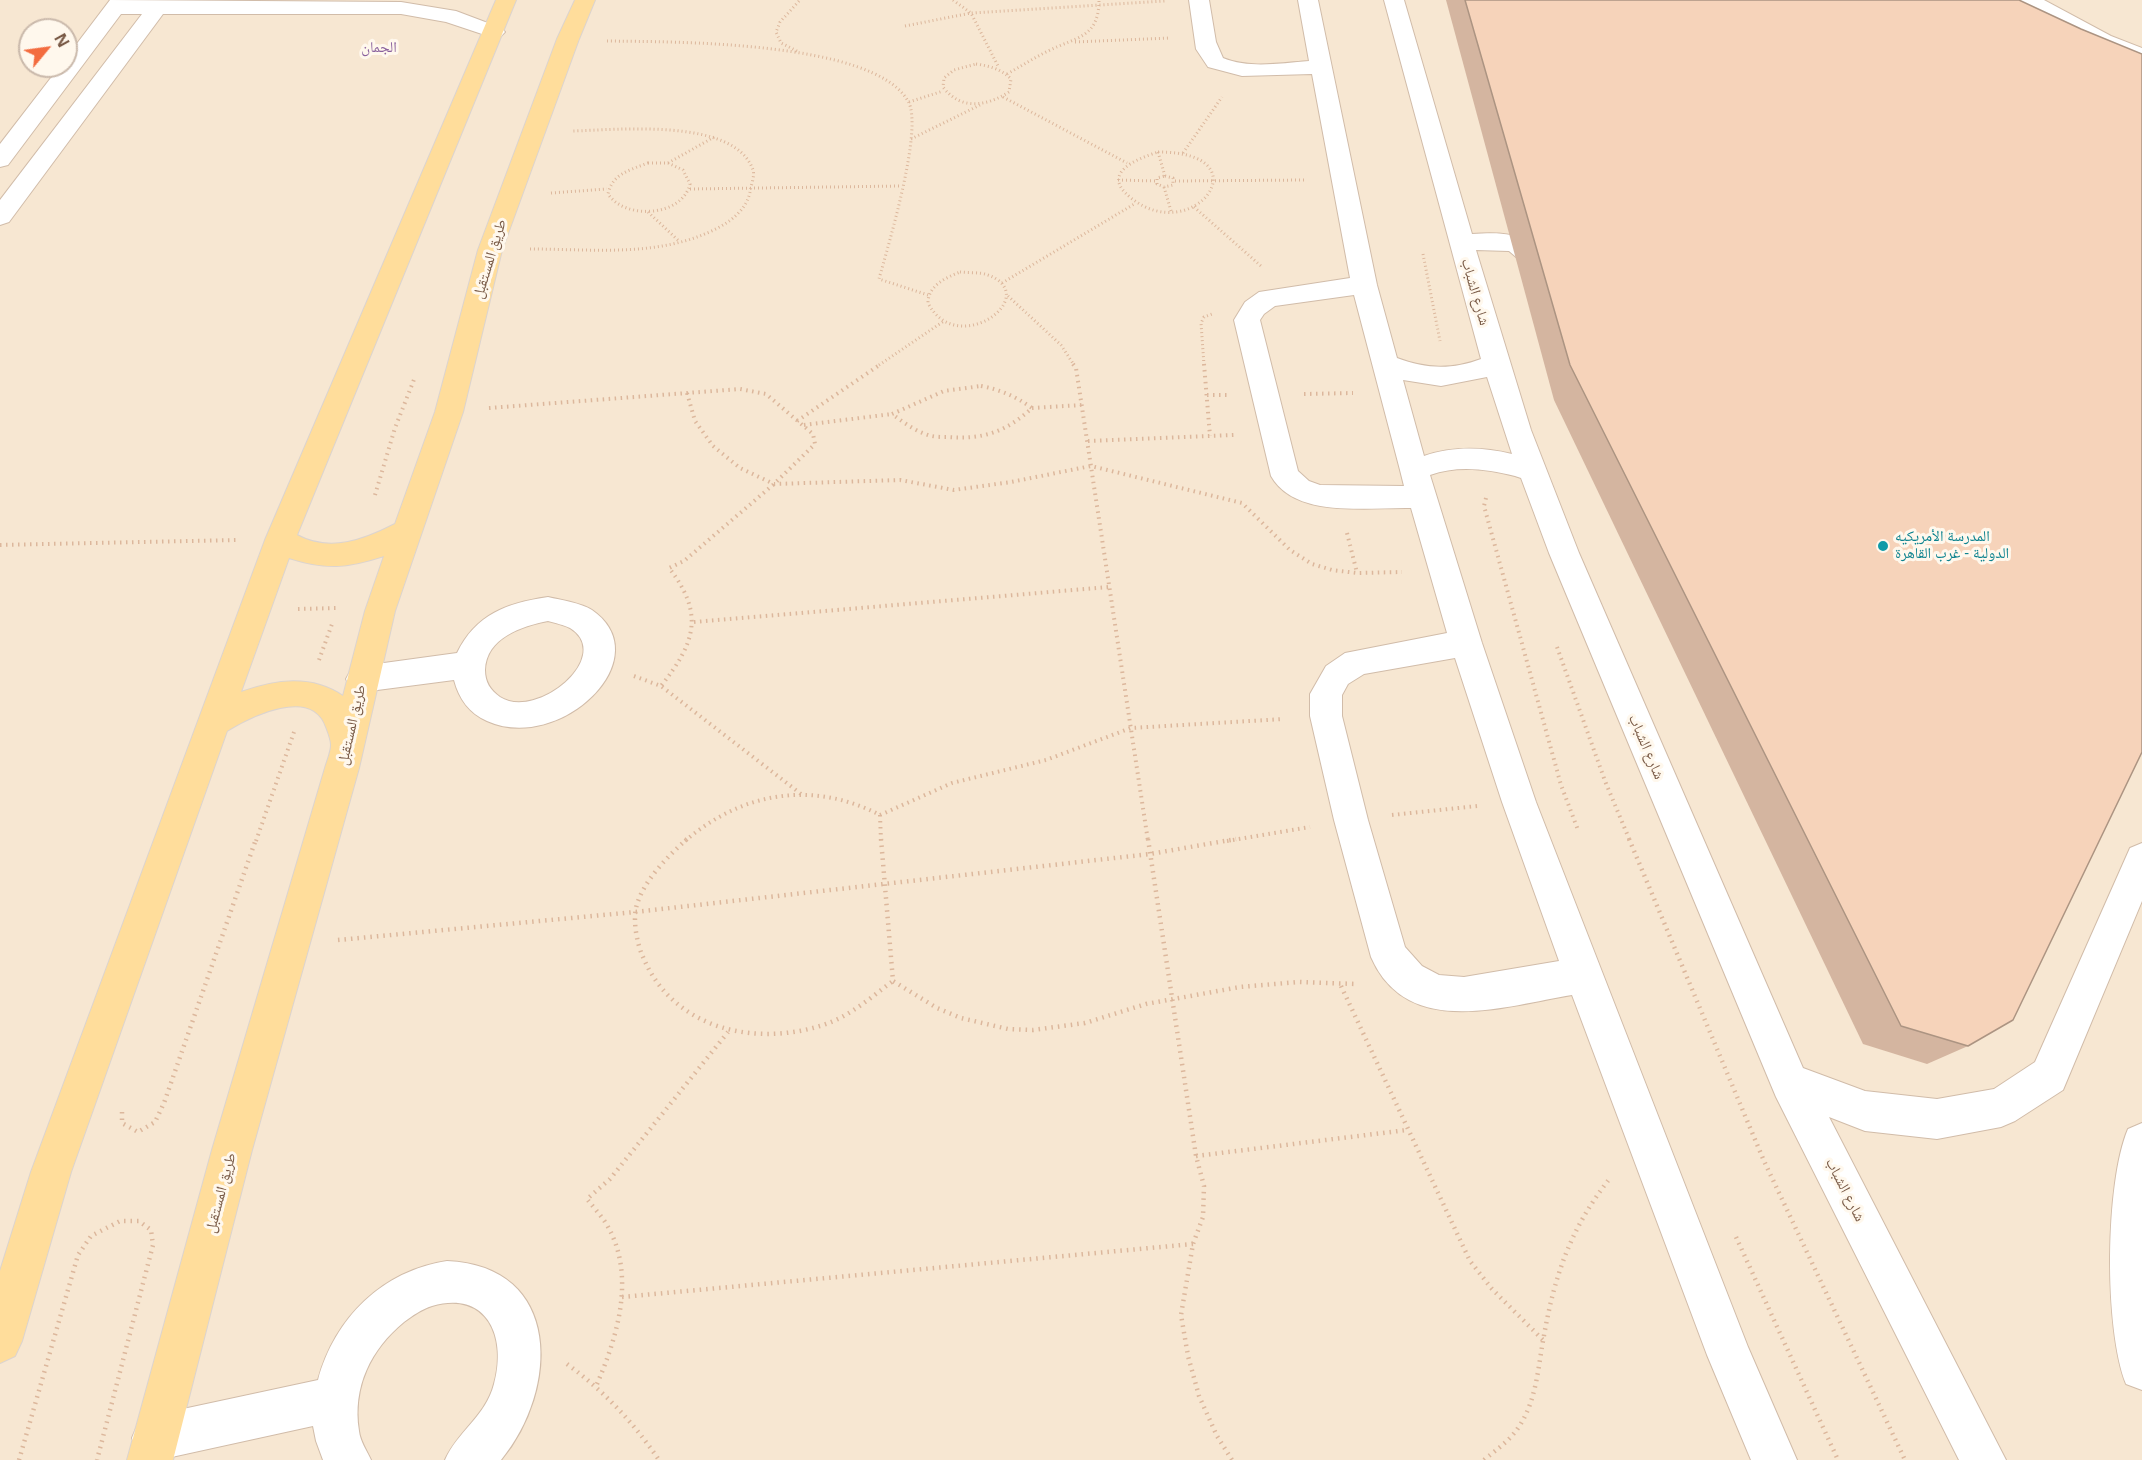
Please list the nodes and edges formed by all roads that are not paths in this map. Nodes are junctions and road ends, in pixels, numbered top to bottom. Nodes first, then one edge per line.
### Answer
1 (506, 0) edge
2 (585, 0) edge
3 (1199, 0) edge
4 (1308, 0) edge
5 (1394, 0) edge
6 (2030, 0) edge
7 (117, 4) edge
8 (160, 4) edge
9 (494, 32) junction
10 (2142, 56) edge
11 (1320, 68) junction
12 (21, 133) junction
13 (0, 142) edge
14 (0, 160) edge
15 (4, 205) edge
16 (1461, 243) junction
17 (1364, 285) junction
18 (1545, 295) edge
19 (1387, 364) junction
20 (1496, 364) junction
21 (1531, 470) junction
22 (1419, 483) junction
23 (408, 531) junction
24 (280, 540) junction
25 (1466, 643) junction
26 (469, 665) dead end
27 (362, 679) junction
28 (214, 722) junction
29 (348, 745) junction
30 (2142, 859) edge
31 (1583, 975) junction
32 (1790, 1083) junction
33 (2142, 1143) edge
34 (0, 1341) edge
35 (2142, 1368) edge
36 (335, 1399) junction
37 (152, 1449) edge
38 (348, 1460) edge
39 (468, 1460) edge
40 (1774, 1460) edge
41 (1983, 1460) edge

1 - 9 main road
2 - 23 main road, طريق المستقبل
3 - 11 street
4 - 11 street
5 - 16 street, شارع الشباب
6 - 10 street
7 - 8 street
7 - 12 street
8 - 9 street
8 - 15 street
9 - 24 main road
11 - 17 street
12 - 13 street
12 - 14 street
16 - 18 street
16 - 20 street, شارع الشباب
17 - 19 street
17 - 22 street
19 - 20 street
19 - 22 street
20 - 21 street, شارع الشباب
21 - 22 street
21 - 32 street, شارع الشباب
22 - 25 street
23 - 24 main road
23 - 27 main road, طريق المستقبل
24 - 28 main road
25 - 31 street
25 - 31 street
26 - 27 street
27 - 29 main road, طريق المستقبل
28 - 29 main road
28 - 34 main road
29 - 37 main road, طريق المستقبل
30 - 32 street
31 - 40 street
32 - 41 street, شارع الشباب
33 - 35 street
36 - 37 street
36 - 38 street
36 - 39 street

